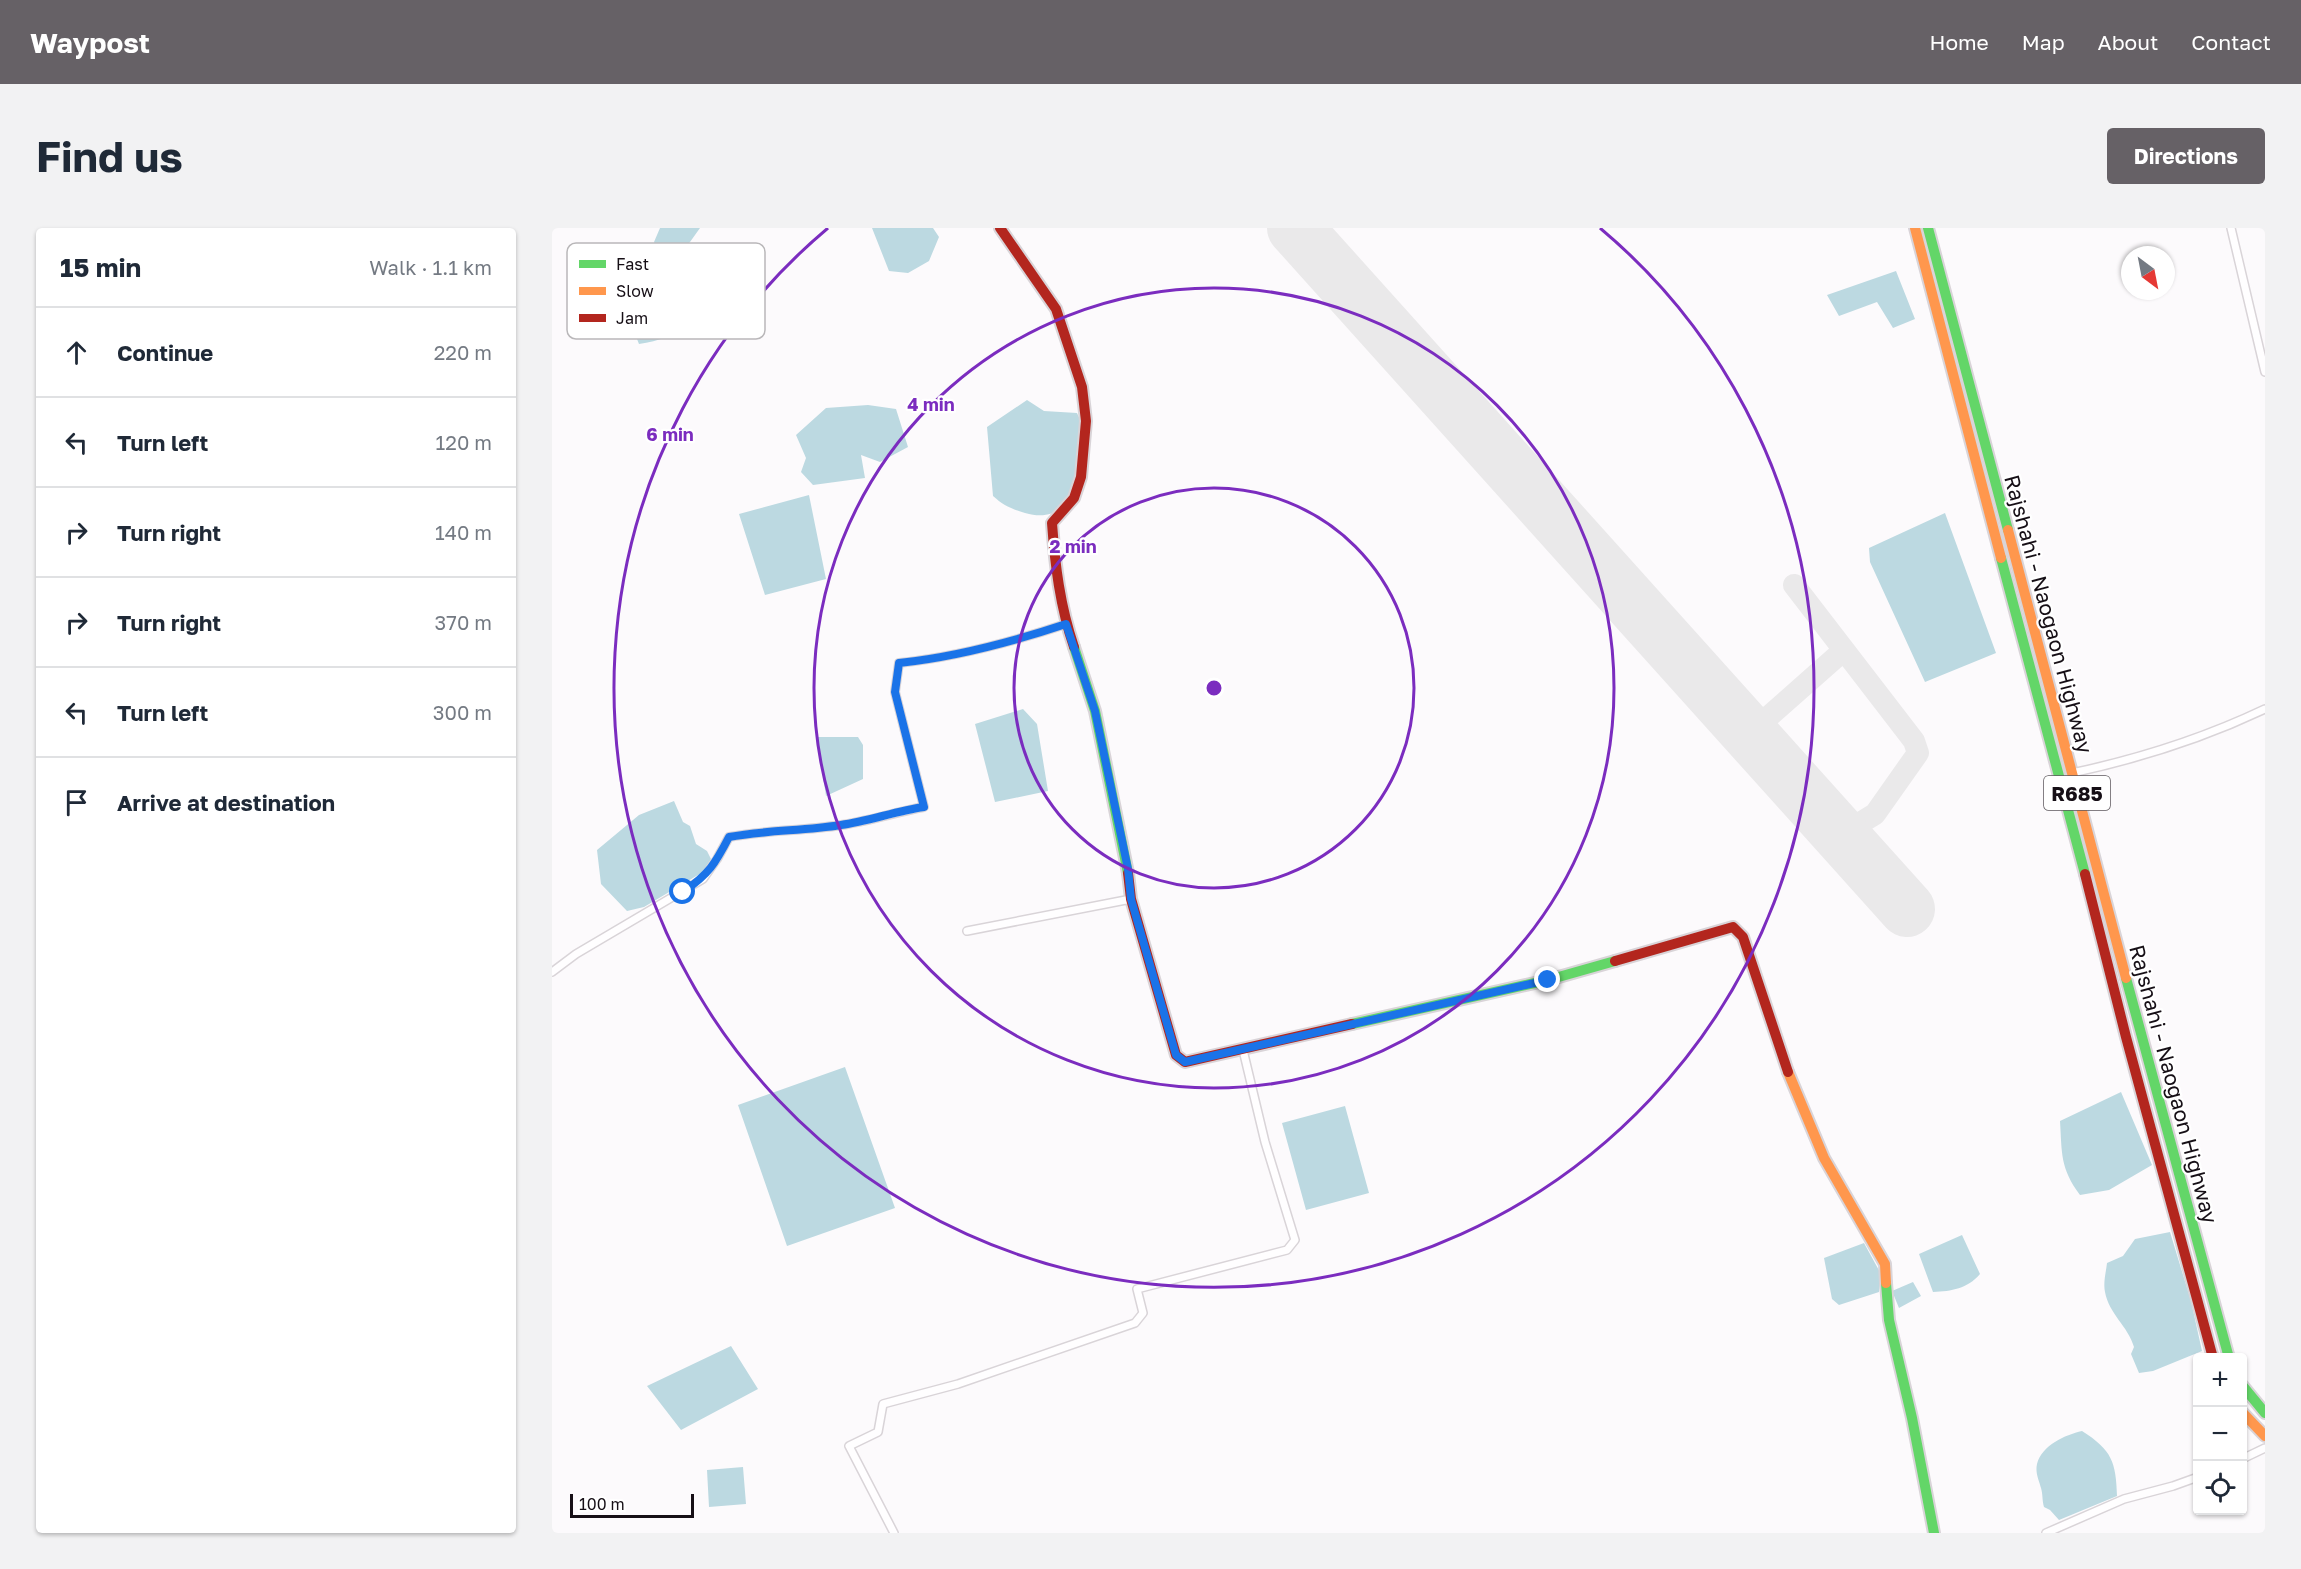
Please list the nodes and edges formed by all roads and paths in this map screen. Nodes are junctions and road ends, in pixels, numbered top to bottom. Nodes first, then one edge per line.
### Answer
1 (1000, 228) edge
2 (1915, 228) edge
3 (1928, 228) edge
4 (2231, 228) edge
5 (2265, 372) edge
6 (1066, 624) junction
7 (2265, 709) edge
8 (2072, 773) junction
9 (2079, 800) junction
10 (2067, 803) junction
11 (1131, 899) junction
12 (967, 931) dead end
13 (552, 972) edge
14 (1243, 1050) junction
15 (2212, 1353) edge
16 (2228, 1353) edge
17 (2247, 1391) edge
18 (2265, 1413) edge
19 (2247, 1417) edge
20 (2265, 1436) edge
21 (2265, 1448) edge
22 (2247, 1457) edge
23 (2193, 1480) edge
24 (894, 1533) edge
25 (1934, 1533) edge
26 (2046, 1533) edge

1 - 6 main road
2 - 10 main road, Rajshahi - Naogaon Highway / R685
3 - 8 main road, Rajshahi - Naogaon Highway / R685
4 - 5 street
6 - 11 main road
6 - 13 street
7 - 8 street
8 - 9 main road, Rajshahi - Naogaon Highway / R685
9 - 10 main road
9 - 16 main road, Rajshahi - Naogaon Highway / R685
10 - 15 main road, Rajshahi - Naogaon Highway / R685
11 - 12 street
11 - 14 main road
14 - 24 street
14 - 25 main road
17 - 18 main road
19 - 20 main road
21 - 22 street
23 - 26 street

